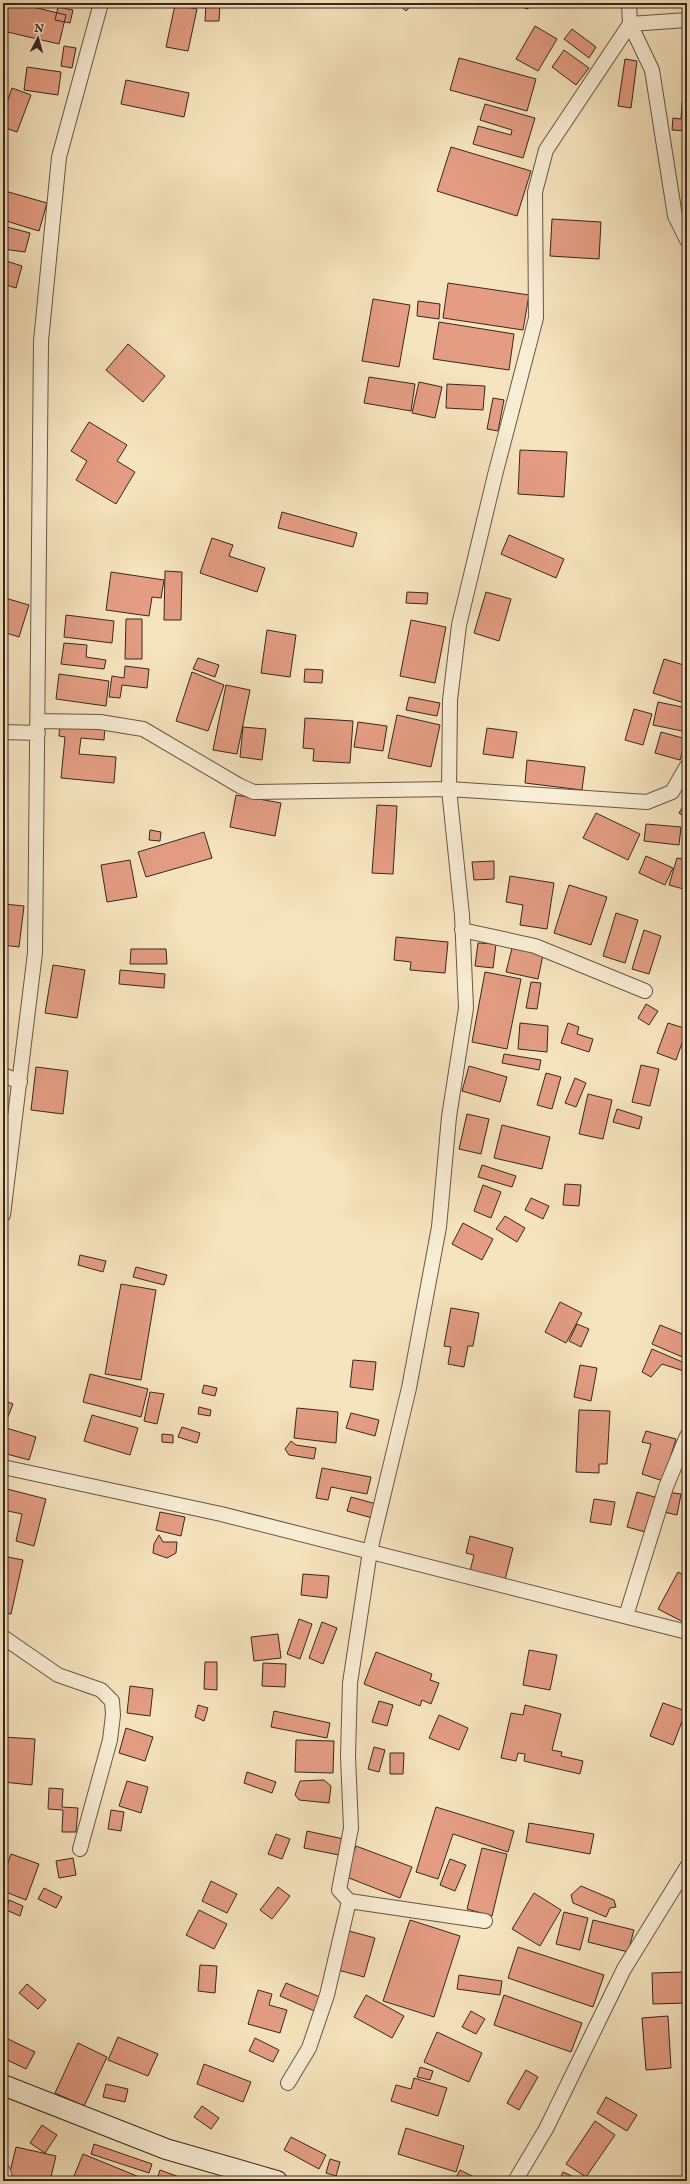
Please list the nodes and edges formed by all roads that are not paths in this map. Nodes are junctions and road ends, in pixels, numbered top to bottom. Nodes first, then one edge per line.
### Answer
1 (101, 3) edge
2 (629, 3) edge
3 (687, 20) edge
4 (630, 24) junction
5 (687, 240) edge
6 (38, 727) junction
7 (3, 732) edge
8 (687, 766) edge
9 (449, 789) junction
10 (462, 930) junction
11 (645, 991) dead end
12 (3, 1075) edge
13 (20, 1082) junction
14 (3, 1215) edge
15 (687, 1436) edge
16 (3, 1467) edge
17 (370, 1551) junction
18 (626, 1616) junction
19 (687, 1632) edge
20 (3, 1637) edge
21 (80, 1849) dead end
22 (687, 1867) edge
23 (350, 1901) junction
24 (485, 1921) dead end
25 (288, 2083) dead end
26 (3, 2085) edge
27 (3, 2171) edge
28 (6, 2181) edge
29 (277, 2181) edge
30 (515, 2181) edge

1 - 6 street
2 - 4 street
3 - 4 street
4 - 5 street
4 - 9 street
6 - 7 street
6 - 9 street
6 - 13 street
8 - 9 street
9 - 10 street
10 - 11 street
10 - 17 street
12 - 13 street
13 - 14 street
15 - 18 street
16 - 17 street
17 - 18 street
17 - 23 street
18 - 19 street
20 - 21 street
22 - 30 street
23 - 24 street
23 - 25 street
26 - 29 main road
27 - 28 street

